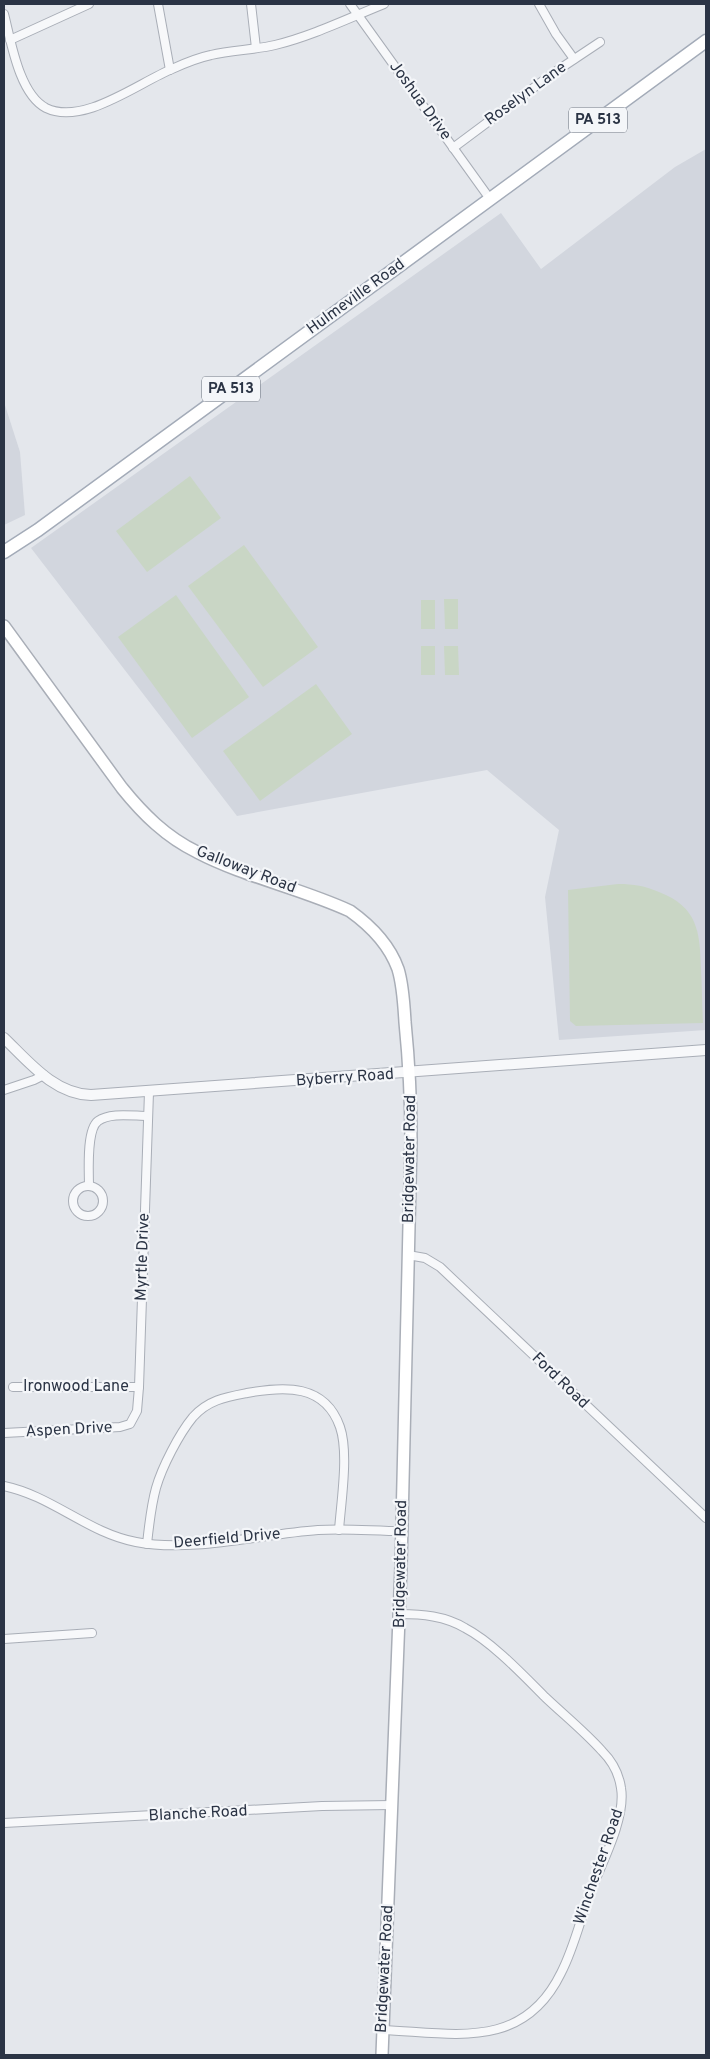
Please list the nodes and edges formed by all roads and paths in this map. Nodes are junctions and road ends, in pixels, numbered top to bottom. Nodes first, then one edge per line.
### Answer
1 (89, 4) edge
2 (158, 4) edge
3 (251, 4) edge
4 (350, 4) edge
5 (384, 4) edge
6 (539, 4) edge
7 (4, 14) edge
8 (358, 15) junction
9 (10, 40) junction
10 (706, 41) edge
11 (600, 42) dead end
12 (256, 48) junction
13 (574, 59) junction
14 (170, 70) junction
15 (453, 148) junction
16 (490, 199) junction
17 (4, 552) edge
18 (4, 626) edge
19 (4, 1038) edge
20 (706, 1050) edge
21 (410, 1073) junction
22 (44, 1075) junction
23 (4, 1090) edge
24 (149, 1092) junction
25 (145, 1116) junction
26 (89, 1186) junction
27 (408, 1256) junction
28 (13, 1387) dead end
29 (139, 1387) junction
30 (132, 1422) joint
31 (4, 1433) edge
32 (4, 1486) edge
33 (706, 1518) edge
34 (339, 1530) junction
35 (402, 1531) junction
36 (147, 1544) junction
37 (400, 1614) junction
38 (92, 1633) dead end
39 (4, 1639) edge
40 (392, 1805) junction
41 (4, 1823) edge
42 (383, 2030) junction
43 (382, 2055) edge

1 - 9 street
2 - 14 street
3 - 12 street
4 - 8 street, Joshua Drive
5 - 8 street
6 - 13 street
7 - 9 street
8 - 12 street
8 - 15 street, Joshua Drive
9 - 14 street
10 - 16 main road, Hulmeville Road / PA 513
11 - 13 street, Roselyn Lane
12 - 14 street
13 - 15 street, Roselyn Lane
15 - 16 street, Joshua Drive
16 - 17 main road, Hulmeville Road / PA 513
18 - 21 main road, Galloway Road
19 - 22 street, Byberry Road
20 - 21 street, Byberry Road
21 - 24 street, Byberry Road
21 - 27 main road, Bridgewater Road
22 - 23 street
22 - 24 street, Byberry Road
24 - 25 street, Myrtle Drive
25 - 26 street
25 - 29 street, Myrtle Drive
26 - 26 street
27 - 33 street, Ford Road
27 - 35 main road, Bridgewater Road
28 - 29 street, Ironwood Lane
29 - 30 street, Myrtle Drive
30 - 31 street, Aspen Drive
32 - 36 street, Deerfield Drive
34 - 35 street, Deerfield Drive
34 - 36 street, Deerfield Drive
34 - 36 street
35 - 37 main road, Bridgewater Road
37 - 40 main road, Bridgewater Road
37 - 42 street, Winchester Road
38 - 39 street
40 - 41 street, Blanche Road
40 - 42 main road, Bridgewater Road
42 - 43 main road, Bridgewater Road

